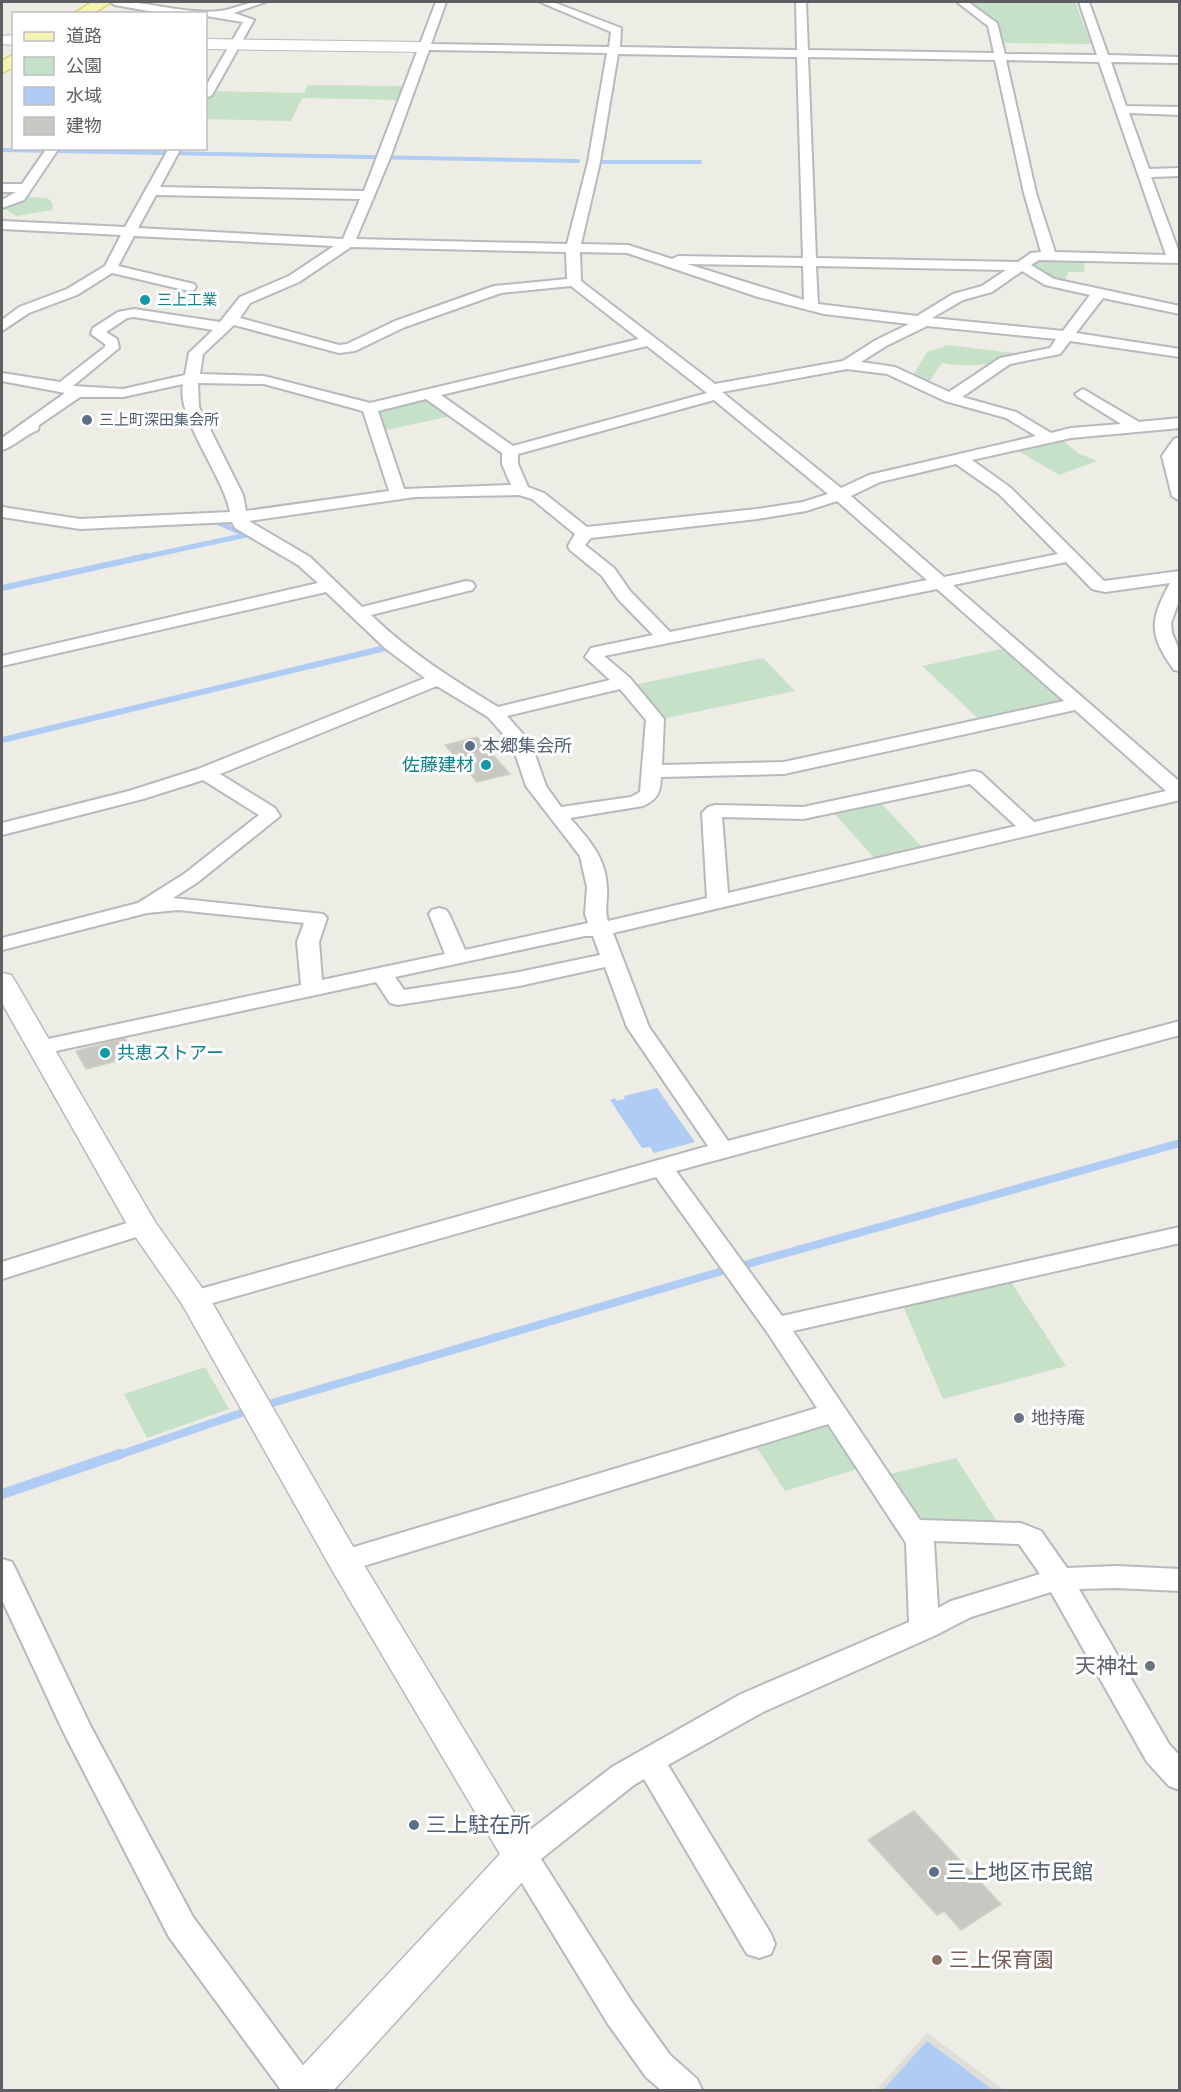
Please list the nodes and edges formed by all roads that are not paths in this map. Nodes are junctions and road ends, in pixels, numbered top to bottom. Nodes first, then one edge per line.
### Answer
1 (81, 2) edge
2 (103, 2) edge
3 (115, 2) edge
4 (260, 2) edge
5 (441, 2) edge
6 (545, 2) edge
7 (801, 2) edge
8 (962, 2) edge
9 (1084, 2) edge
10 (64, 12) edge
11 (84, 12) edge
12 (190, 12) edge
13 (207, 13) edge
14 (222, 14) junction
15 (207, 44) edge
16 (233, 45) junction
17 (423, 47) junction
18 (613, 50) junction
19 (802, 53) junction
20 (1001, 57) junction
21 (1104, 59) junction
22 (1179, 60) edge
23 (207, 92) edge
24 (1121, 110) junction
25 (1179, 111) edge
26 (52, 150) edge
27 (175, 150) edge
28 (1179, 172) edge
29 (1143, 173) junction
30 (2, 188) edge
31 (26, 188) junction
32 (152, 191) junction
33 (368, 195) junction
34 (2, 204) edge
35 (2, 225) edge
36 (129, 232) junction
37 (348, 243) junction
38 (573, 248) junction
39 (1049, 256) junction
40 (655, 259) junction
41 (1177, 259) edge
42 (810, 262) junction
43 (1023, 266) junction
44 (110, 268) junction
45 (574, 282) junction
46 (1099, 293) junction
47 (811, 306) junction
48 (1179, 310) edge
49 (156, 315) junction
50 (922, 322) junction
51 (227, 323) junction
52 (2, 327) edge
53 (1065, 336) junction
54 (649, 341) junction
55 (1179, 353) edge
56 (847, 365) junction
57 (2, 377) edge
58 (191, 378) junction
59 (70, 390) junction
60 (715, 392) junction
61 (123, 393) junction
62 (429, 394) junction
63 (1083, 394) dead end
64 (950, 398) junction
65 (370, 408) junction
66 (1179, 423) edge
67 (1135, 426) junction
68 (19, 432) junction
69 (1049, 438) junction
70 (1179, 442) edge
71 (2, 445) edge
72 (510, 452) junction
73 (958, 458) junction
74 (521, 490) junction
75 (398, 495) junction
76 (840, 495) junction
77 (1179, 496) edge
78 (2, 512) edge
79 (239, 517) junction
80 (587, 533) junction
81 (1068, 557) junction
82 (1179, 576) edge
83 (1179, 580) edge
84 (940, 583) junction
85 (329, 586) junction
86 (466, 586) dead end
87 (357, 613) junction
88 (665, 637) junction
89 (2, 661) edge
90 (1179, 666) edge
91 (438, 679) junction
92 (624, 682) junction
93 (1078, 704) junction
94 (495, 713) junction
95 (651, 771) junction
96 (206, 772) junction
97 (1179, 794) edge
98 (556, 814) junction
99 (2, 828) edge
100 (1030, 829) junction
101 (718, 902) junction
102 (144, 907) junction
103 (438, 914) dead end
104 (602, 929) junction
105 (2, 944) edge
106 (457, 957) junction
107 (614, 959) junction
108 (382, 974) junction
109 (2, 981) edge
110 (312, 990) junction
111 (1179, 1028) edge
112 (42, 1047) junction
113 (722, 1150) junction
114 (662, 1168) junction
115 (143, 1226) junction
116 (1179, 1235) edge
117 (2, 1271) edge
118 (195, 1299) junction
119 (776, 1326) junction
120 (833, 1413) junction
121 (912, 1530) junction
122 (344, 1561) junction
123 (2, 1570) edge
124 (1059, 1579) junction
125 (1179, 1580) edge
126 (924, 1628) junction
127 (649, 1761) junction
128 (1179, 1777) edge
129 (522, 1857) junction
130 (759, 1944) dead end
131 (301, 2091) edge
132 (308, 2091) edge
133 (685, 2091) edge

1 - 10 main road
2 - 11 main road
3 - 12 street
4 - 14 street
5 - 17 street
6 - 18 street
7 - 19 street
8 - 20 street
9 - 21 street
13 - 14 street
14 - 16 street
15 - 16 main road
16 - 17 main road
16 - 23 street
17 - 18 street
17 - 33 street
18 - 19 street
18 - 38 street
19 - 20 street
19 - 42 street
20 - 21 street
20 - 39 street
21 - 22 street
21 - 24 street
24 - 25 street
24 - 29 street
26 - 31 street
27 - 32 street
28 - 29 street
29 - 41 street
30 - 31 street
31 - 34 street
32 - 33 street
32 - 36 street
33 - 37 street
35 - 36 street
36 - 37 street
36 - 44 street
37 - 38 street
37 - 51 street
38 - 40 street
38 - 45 street
39 - 41 street
39 - 43 street
40 - 42 street
40 - 47 street
42 - 43 street
42 - 47 street
43 - 46 street
43 - 50 street
44 - 49 street
44 - 52 street
45 - 51 street
45 - 54 street
46 - 48 street
46 - 53 street
47 - 50 street
49 - 51 street
49 - 59 street
50 - 53 street
50 - 56 street
51 - 58 street
53 - 55 street
53 - 64 street
54 - 60 street
54 - 62 street
56 - 60 street
56 - 64 street
57 - 59 street
58 - 61 street
58 - 65 street
58 - 79 street
59 - 61 street
59 - 68 street
60 - 72 street
60 - 76 street
61 - 68 street
62 - 65 street
62 - 72 street
63 - 67 street
64 - 69 street
65 - 75 street
66 - 67 street
67 - 69 street
68 - 71 street
69 - 73 street
70 - 77 street
72 - 74 street
73 - 76 street
73 - 81 street
74 - 75 street
74 - 80 street
75 - 79 street
76 - 80 street
76 - 84 street
78 - 79 street
79 - 85 street
80 - 88 street
81 - 82 street
81 - 84 street
83 - 90 street
84 - 88 street
84 - 93 street
85 - 87 street
85 - 89 street
86 - 87 street
87 - 91 street
88 - 92 street
91 - 94 street
91 - 96 street
92 - 94 street
92 - 95 street
93 - 95 street
93 - 97 street
94 - 98 street
95 - 98 street
96 - 99 street
96 - 102 street
97 - 100 street
98 - 104 street
100 - 101 street
100 - 101 street
101 - 104 street
102 - 105 street
102 - 110 street
103 - 106 street
104 - 106 street
104 - 107 street
106 - 108 street
107 - 108 street
107 - 113 street
108 - 110 street
109 - 112 street
110 - 112 street
111 - 113 street
112 - 115 street
113 - 114 street
114 - 118 street
114 - 119 street
115 - 117 street
115 - 118 street
116 - 119 street
118 - 122 street
119 - 120 street
120 - 121 street
120 - 122 street
121 - 124 street
121 - 126 street
122 - 129 street
123 - 131 street
124 - 125 street
124 - 126 street
124 - 128 street
126 - 127 street
127 - 129 street
127 - 130 street
129 - 132 street
129 - 133 street

